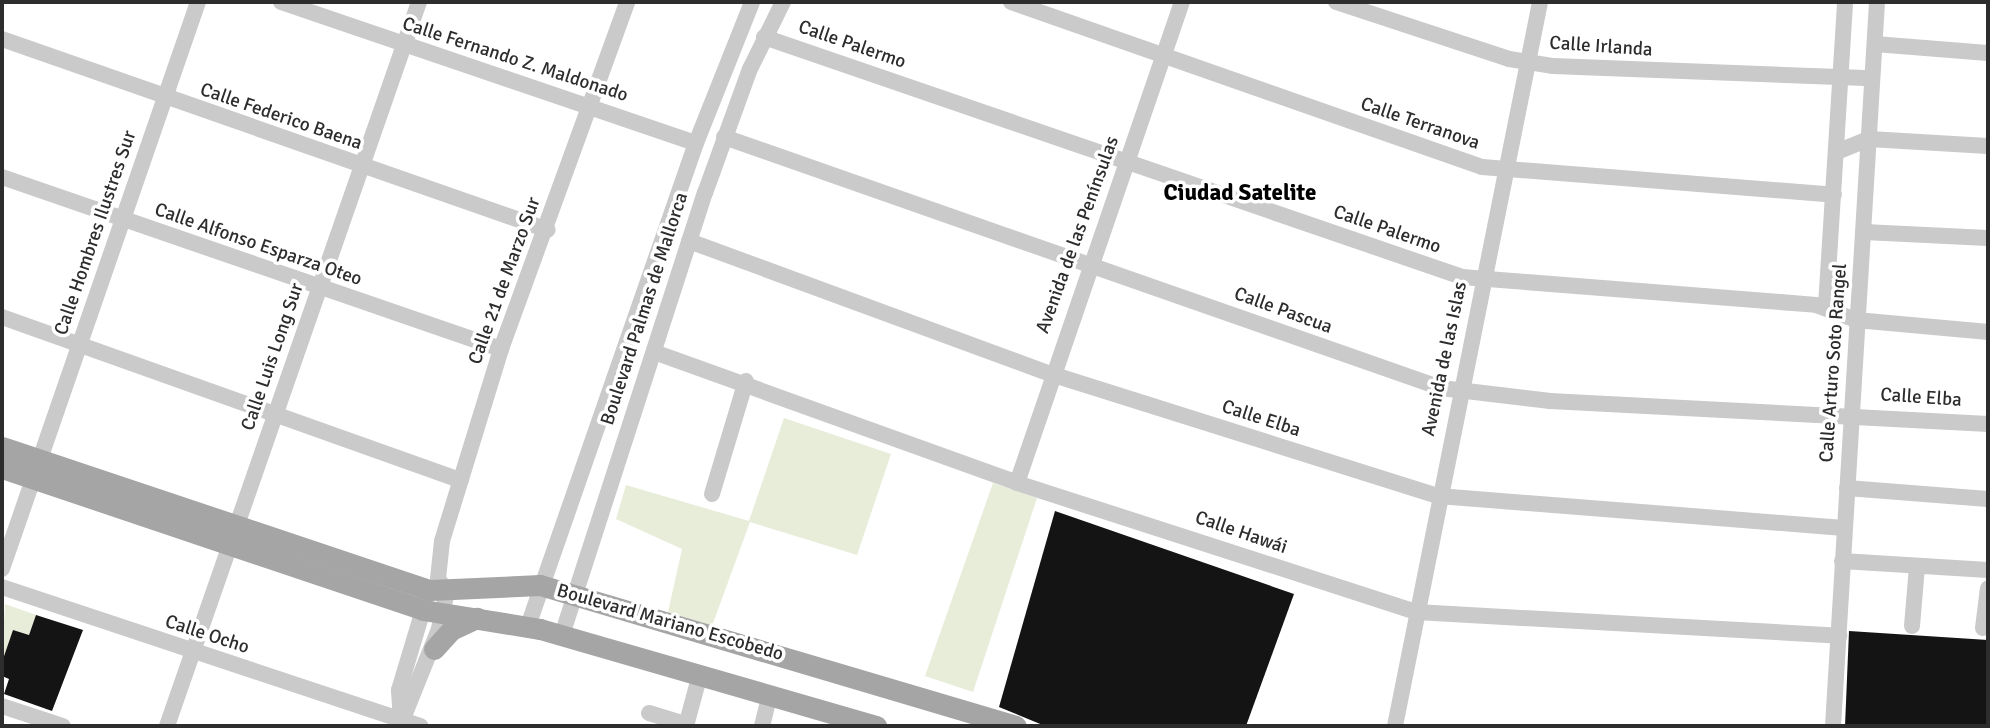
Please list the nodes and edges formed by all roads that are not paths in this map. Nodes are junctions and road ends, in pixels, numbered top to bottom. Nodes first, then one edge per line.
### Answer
1 (198, 2) edge
2 (281, 2) edge
3 (419, 2) edge
4 (626, 2) edge
5 (752, 2) edge
6 (783, 2) edge
7 (1011, 2) edge
8 (1182, 2) edge
9 (1336, 2) edge
10 (1540, 2) edge
11 (1845, 2) edge
12 (1877, 2) edge
13 (764, 37) junction
14 (2, 39) edge
15 (1875, 44) junction
16 (404, 46) junction
17 (1988, 53) edge
18 (1164, 54) junction
19 (1527, 62) junction
20 (1872, 78) junction
21 (1841, 81) junction
22 (166, 99) junction
23 (590, 105) junction
24 (724, 137) junction
25 (1869, 139) junction
26 (696, 143) junction
27 (1988, 146) edge
28 (1839, 151) junction
29 (1126, 163) junction
30 (360, 167) junction
31 (1505, 172) junction
32 (2, 177) edge
33 (1834, 195) junction
34 (121, 220) junction
35 (548, 230) junction
36 (1864, 232) junction
37 (1988, 238) edge
38 (689, 241) junction
39 (1090, 264) junction
40 (1483, 281) junction
41 (319, 289) junction
42 (1826, 306) junction
43 (2, 317) edge
44 (1856, 320) junction
45 (1988, 332) edge
46 (79, 344) junction
47 (500, 349) junction
48 (654, 352) junction
49 (1051, 374) junction
50 (746, 381) junction
51 (1460, 391) junction
52 (277, 414) junction
53 (1850, 414) junction
54 (1988, 424) edge
55 (2, 447) edge
56 (2, 468) edge
57 (36, 468) junction
58 (461, 480) junction
59 (1017, 483) junction
60 (1847, 488) junction
61 (712, 494) dead end
62 (1438, 496) junction
63 (1988, 499) edge
64 (235, 523) junction
65 (1844, 528) junction
66 (227, 546) junction
67 (1842, 561) junction
68 (1917, 566) junction
69 (2, 569) edge
70 (1988, 570) edge
71 (540, 585) junction
72 (2, 587) edge
73 (1988, 588) edge
74 (573, 593) junction
75 (436, 597) junction
76 (1416, 612) junction
77 (482, 616) junction
78 (528, 626) junction
79 (1912, 626) dead end
80 (1983, 628) dead end
81 (562, 635) junction
82 (1839, 636) junction
83 (434, 649) junction
84 (191, 652) junction
85 (699, 674) junction
86 (770, 694) junction
87 (2, 706) edge
88 (649, 713) dead end
89 (825, 719) edge
90 (398, 724) edge
91 (686, 725) edge
92 (63, 726) edge
93 (167, 726) edge
94 (421, 726) edge
95 (762, 726) edge
96 (876, 726) edge
97 (1016, 726) edge
98 (1395, 726) edge
99 (1833, 726) edge

1 - 22 street, Calle Hombres Ilustres Sur
2 - 16 street, Calle Fernando Z. Maldonado
3 - 16 street, Calle Luis Long Sur
4 - 23 street, Calle 21 de Marzo Sur
5 - 26 street, Boulevard Palmas de Mallorca
6 - 13 street, Boulevard Palmas de Mallorca
7 - 18 street, Calle Terranova
8 - 18 street, Avenida de las Penínsulas
9 - 19 street, Calle Irlanda
10 - 19 street, Avenida de las Islas
11 - 21 street
12 - 15 street, Calle Arturo Soto Rangel
13 - 24 street, Boulevard Palmas de Mallorca
13 - 29 street, Calle Palermo
14 - 22 street, Calle Federico Baena
15 - 17 street
15 - 20 street, Calle Arturo Soto Rangel
16 - 23 street, Calle Fernando Z. Maldonado
16 - 30 street, Calle Luis Long Sur
18 - 29 street, Avenida de las Penínsulas
18 - 31 street, Calle Terranova
19 - 21 street, Calle Irlanda
19 - 31 street, Avenida de las Islas
20 - 21 street, Calle Irlanda
20 - 25 street, Calle Arturo Soto Rangel
21 - 28 street
22 - 30 street, Calle Federico Baena
22 - 34 street, Calle Hombres Ilustres Sur
23 - 26 street, Calle Fernando Z. Maldonado
23 - 35 street, Calle 21 de Marzo Sur
24 - 38 street, Boulevard Palmas de Mallorca
24 - 39 street, Calle Pascua
25 - 27 street
25 - 28 street
25 - 36 street, Calle Arturo Soto Rangel
26 - 71 street, Boulevard Palmas de Mallorca
28 - 33 street
29 - 39 street, Avenida de las Penínsulas
29 - 40 street, Calle Palermo
30 - 35 street, Calle Federico Baena
30 - 41 street, Calle Luis Long Sur
31 - 33 street, Calle Terranova
31 - 40 street, Avenida de las Islas
32 - 34 street, Calle Alfonso Esparza Oteo
33 - 42 street
34 - 41 street, Calle Alfonso Esparza Oteo
34 - 46 street, Calle Hombres Ilustres Sur
35 - 47 street, Calle 21 de Marzo Sur
36 - 37 street
36 - 44 street, Calle Arturo Soto Rangel
38 - 48 street, Boulevard Palmas de Mallorca
38 - 49 street, Calle Elba
39 - 49 street, Avenida de las Penínsulas
39 - 51 street, Calle Pascua
40 - 42 street, Calle Palermo
40 - 51 street, Avenida de las Islas
41 - 47 street, Calle Alfonso Esparza Oteo
41 - 52 street, Calle Luis Long Sur
42 - 44 street, Calle Palermo
43 - 46 street
44 - 45 street
44 - 53 street, Calle Arturo Soto Rangel
46 - 52 street
46 - 57 street, Calle Hombres Ilustres Sur
47 - 58 street, Calle 21 de Marzo Sur
48 - 50 street, Calle Hawái
48 - 74 street, Boulevard Palmas de Mallorca
49 - 59 street, Avenida de las Penínsulas
49 - 62 street, Calle Elba
50 - 59 street, Calle Hawái
50 - 61 street
51 - 53 street, Calle Pascua
51 - 62 street, Avenida de las Islas
52 - 58 street
52 - 64 street, Calle Luis Long Sur
53 - 54 street, Calle Elba
53 - 60 street, Calle Arturo Soto Rangel
55 - 57 main road, Boulevard Mariano Escobedo
56 - 57 main road, Boulevard Mariano Escobedo
57 - 64 main road, Boulevard Mariano Escobedo
57 - 66 main road, Boulevard Mariano Escobedo
57 - 69 street, Calle Hombres Ilustres Sur
58 - 75 street, Calle 21 de Marzo Sur
59 - 76 street, Calle Hawái
60 - 63 street
60 - 65 street, Calle Arturo Soto Rangel
62 - 65 street, Calle Elba
62 - 76 street, Avenida de las Islas
64 - 66 street, Calle Luis Long Sur
64 - 75 main road, Boulevard Mariano Escobedo
65 - 67 street, Calle Arturo Soto Rangel
66 - 75 main road, Boulevard Mariano Escobedo
66 - 84 street, Calle Luis Long Sur
67 - 68 street
67 - 82 street, Calle Arturo Soto Rangel
68 - 70 street
68 - 79 street
71 - 74 main road, Boulevard Mariano Escobedo
71 - 75 main road, Boulevard Mariano Escobedo
71 - 78 street, Boulevard Palmas de Mallorca
72 - 84 street, Calle Ocho
73 - 80 street
74 - 81 street, Boulevard Palmas de Mallorca
74 - 97 main road, Boulevard Mariano Escobedo
75 - 77 main road, Boulevard Mariano Escobedo
75 - 83 street
75 - 90 street
76 - 82 street, Calle Hawái
76 - 98 street, Avenida de las Islas
77 - 78 main road, Boulevard Mariano Escobedo
77 - 83 main road
78 - 81 main road, Boulevard Mariano Escobedo
81 - 85 main road, Boulevard Mariano Escobedo
82 - 99 street, Calle Arturo Soto Rangel
83 - 90 street
84 - 90 street, Calle Ocho
84 - 93 street, Calle Luis Long Sur
85 - 86 main road, Boulevard Mariano Escobedo
85 - 91 street
86 - 89 main road, Boulevard Mariano Escobedo
86 - 95 street
87 - 92 street
88 - 91 street
89 - 96 main road, Boulevard Mariano Escobedo
90 - 94 street, Calle Ocho

